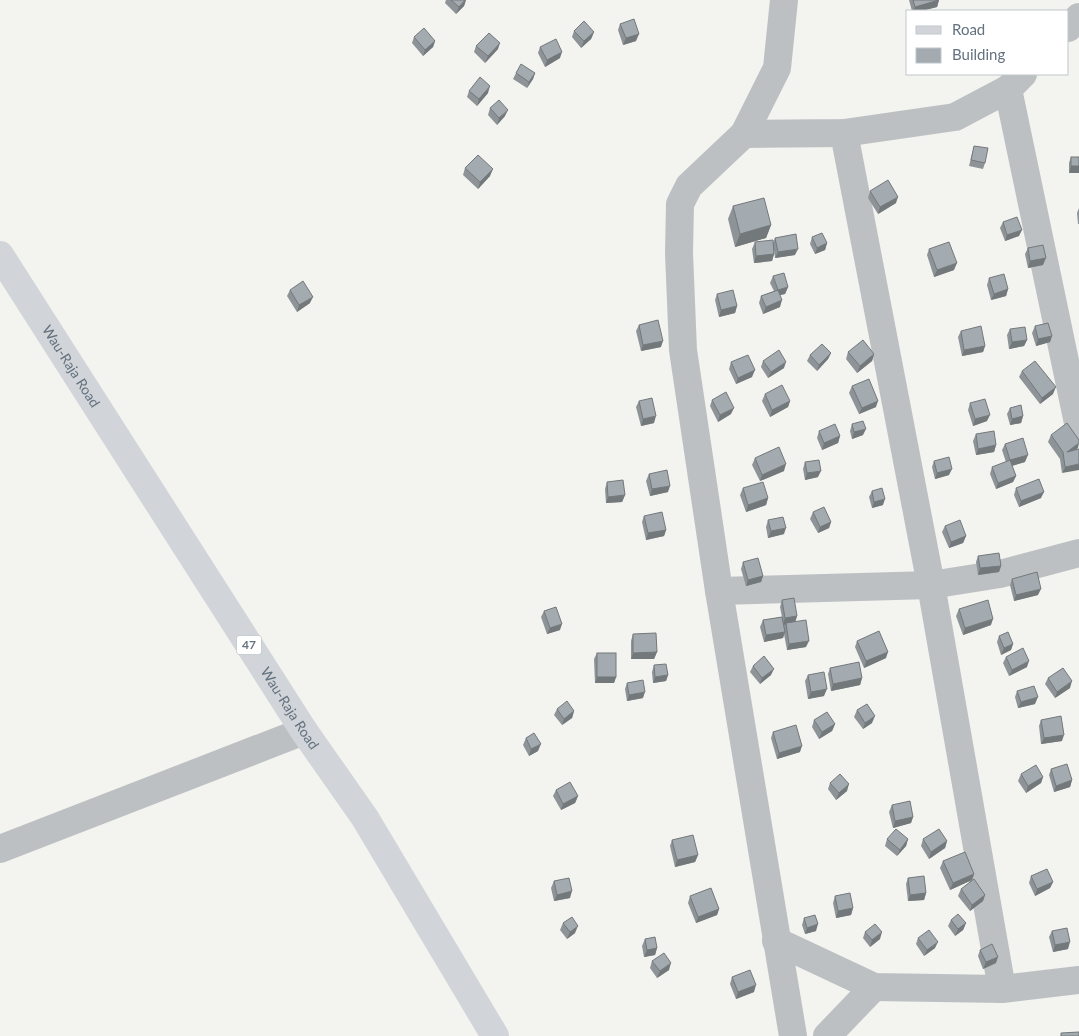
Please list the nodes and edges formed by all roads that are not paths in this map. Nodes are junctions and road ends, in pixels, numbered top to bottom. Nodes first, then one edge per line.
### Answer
1 (784, 0) edge
2 (1079, 17) edge
3 (1069, 27) edge
4 (1016, 81) edge
5 (844, 133) junction
6 (744, 134) junction
7 (0, 255) edge
8 (1079, 428) edge
9 (1079, 553) edge
10 (931, 585) junction
11 (719, 591) junction
12 (304, 730) junction
13 (0, 849) edge
14 (776, 941) junction
15 (1079, 980) edge
16 (874, 987) junction
17 (1002, 989) junction
18 (495, 1036) edge
19 (793, 1036) edge
20 (827, 1036) edge

1 - 6 street
2 - 3 street
4 - 5 street
4 - 8 street
5 - 6 street
5 - 10 street
6 - 11 street
7 - 12 main road, Wau-Raja Road / 47
9 - 10 street
10 - 11 street
10 - 17 street
11 - 14 street
12 - 13 street
12 - 18 main road, Wau-Raja Road / 47
14 - 16 street
14 - 19 street
15 - 17 street
16 - 17 street
16 - 20 street

